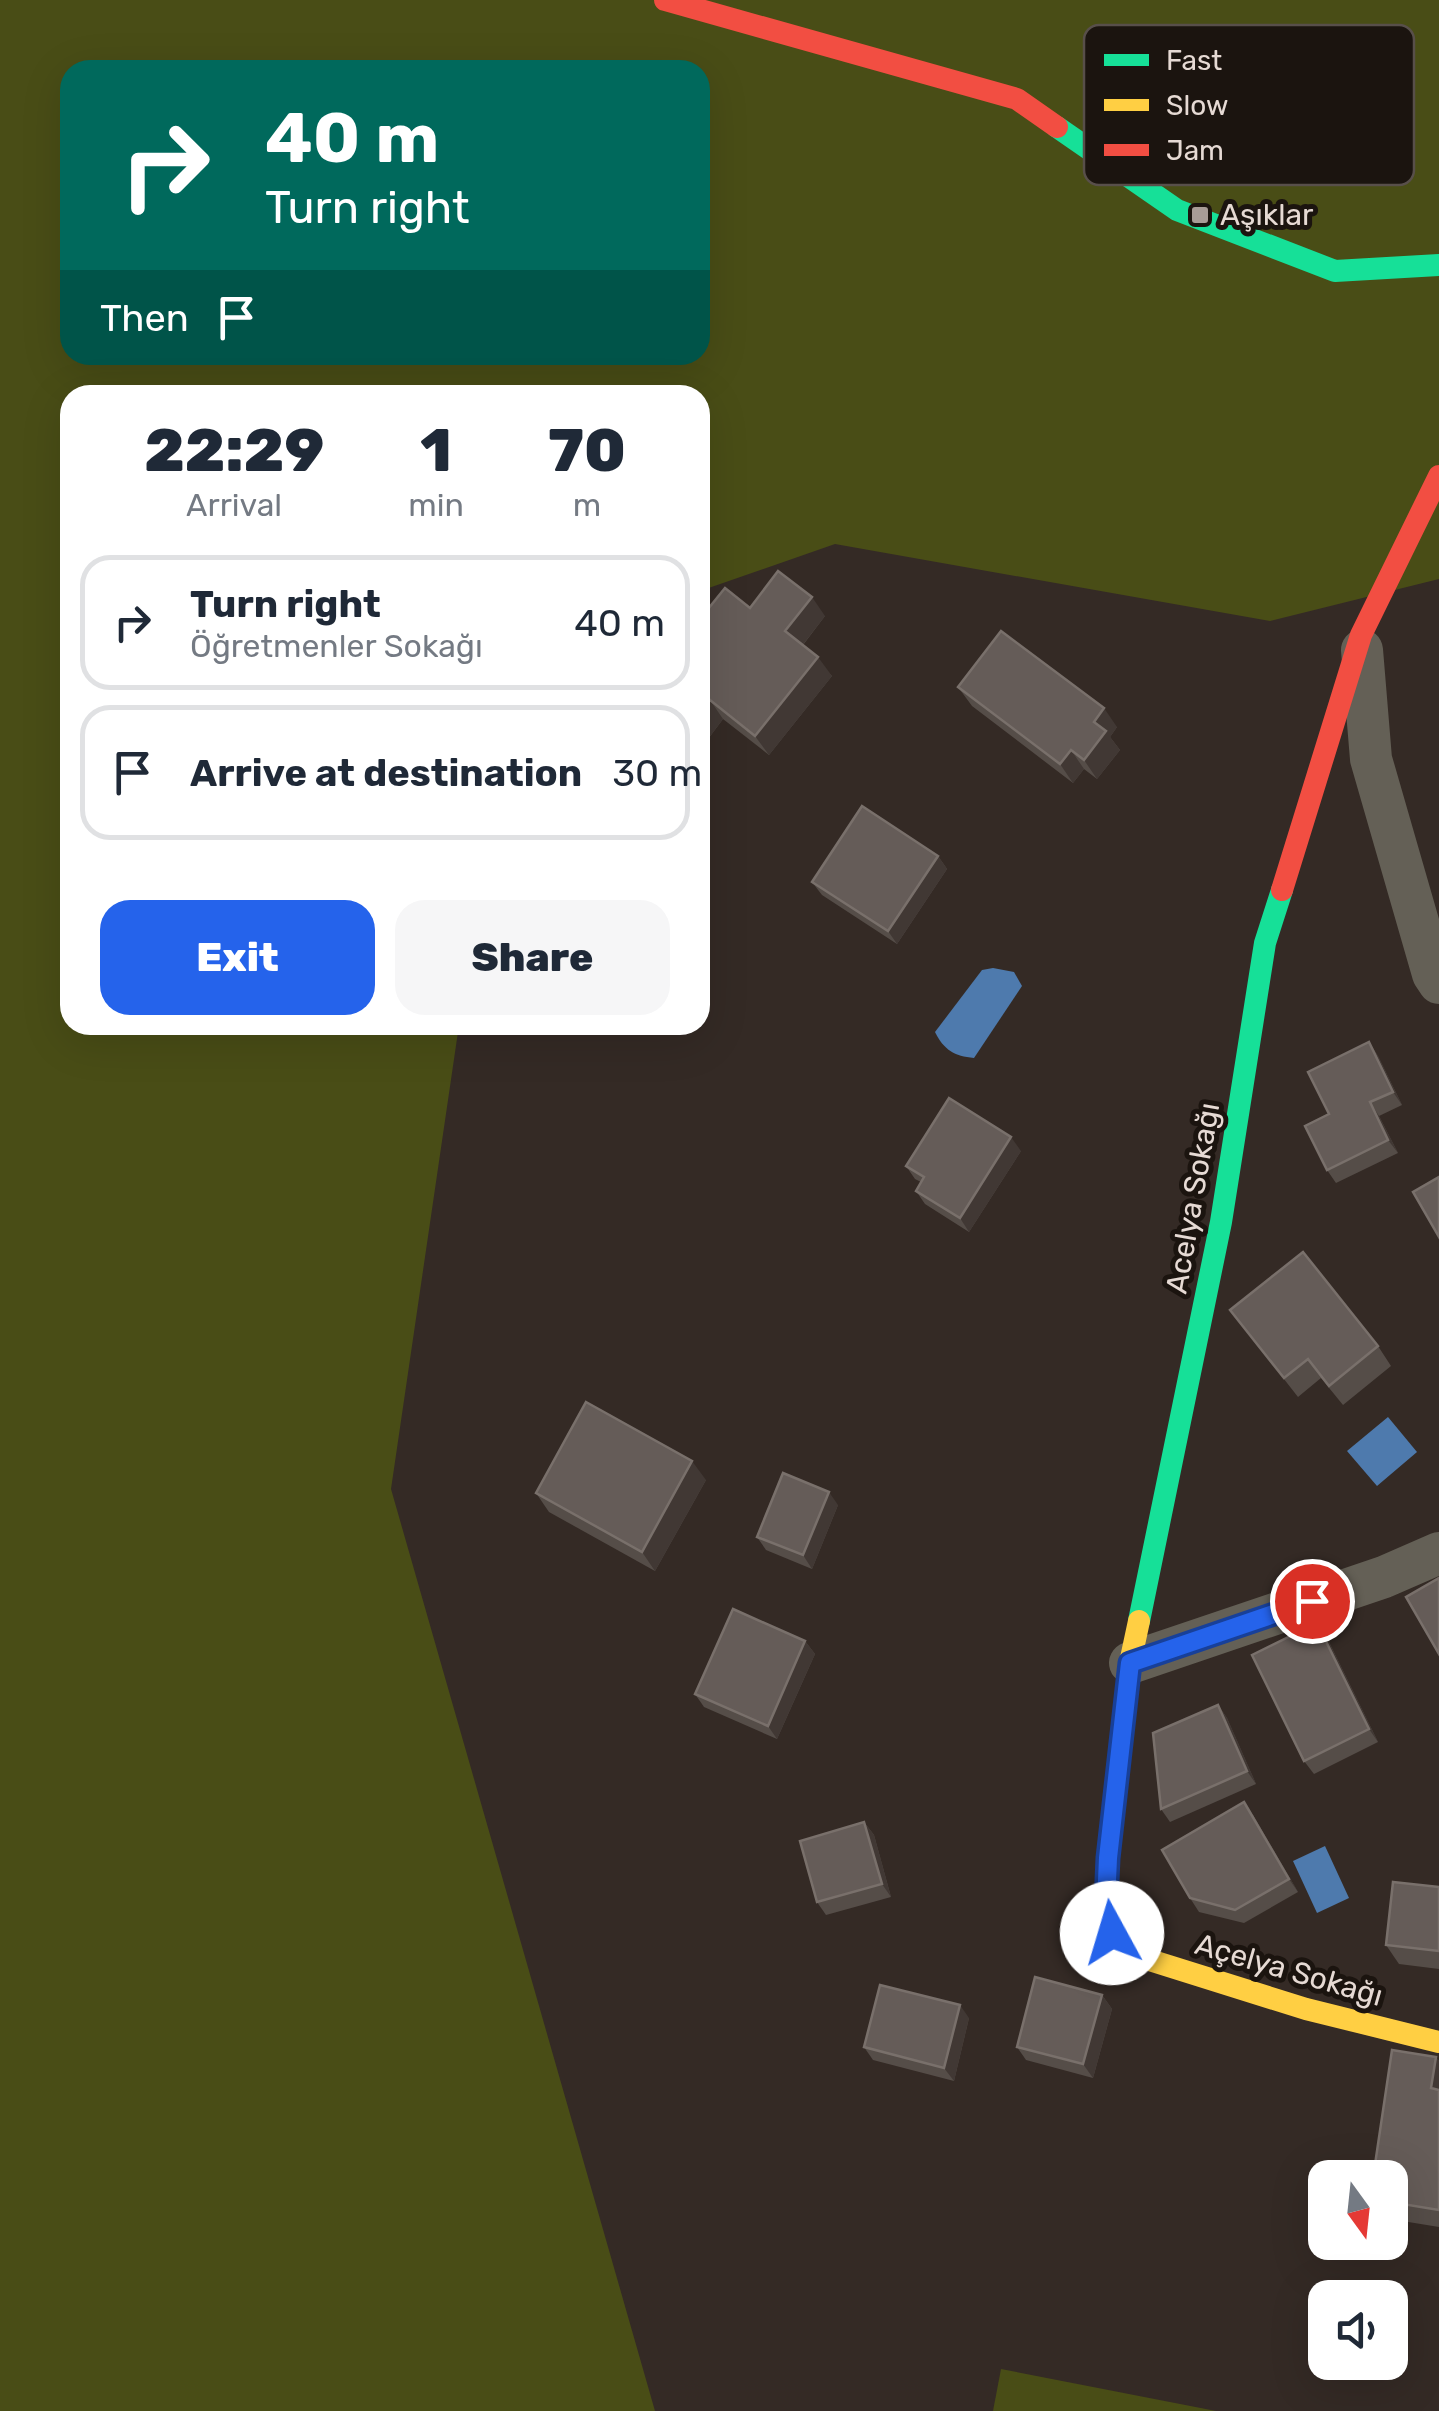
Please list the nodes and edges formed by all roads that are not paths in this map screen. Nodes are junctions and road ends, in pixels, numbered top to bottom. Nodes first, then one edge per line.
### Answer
1 (665, 0) edge
2 (1084, 146) edge
3 (1141, 185) edge
4 (1439, 266) edge
5 (1439, 476) edge
6 (1361, 635) junction
7 (1439, 984) edge
8 (1439, 1553) edge
9 (1130, 1663) junction
10 (1124, 1952) joint
11 (1439, 2042) edge

1 - 2 street
3 - 4 street
5 - 6 street, Acelya Sokağı
6 - 7 street
6 - 9 street, Acelya Sokağı
8 - 9 street
9 - 10 street, Acelya Sokağı
10 - 11 street, Açelya Sokağı

